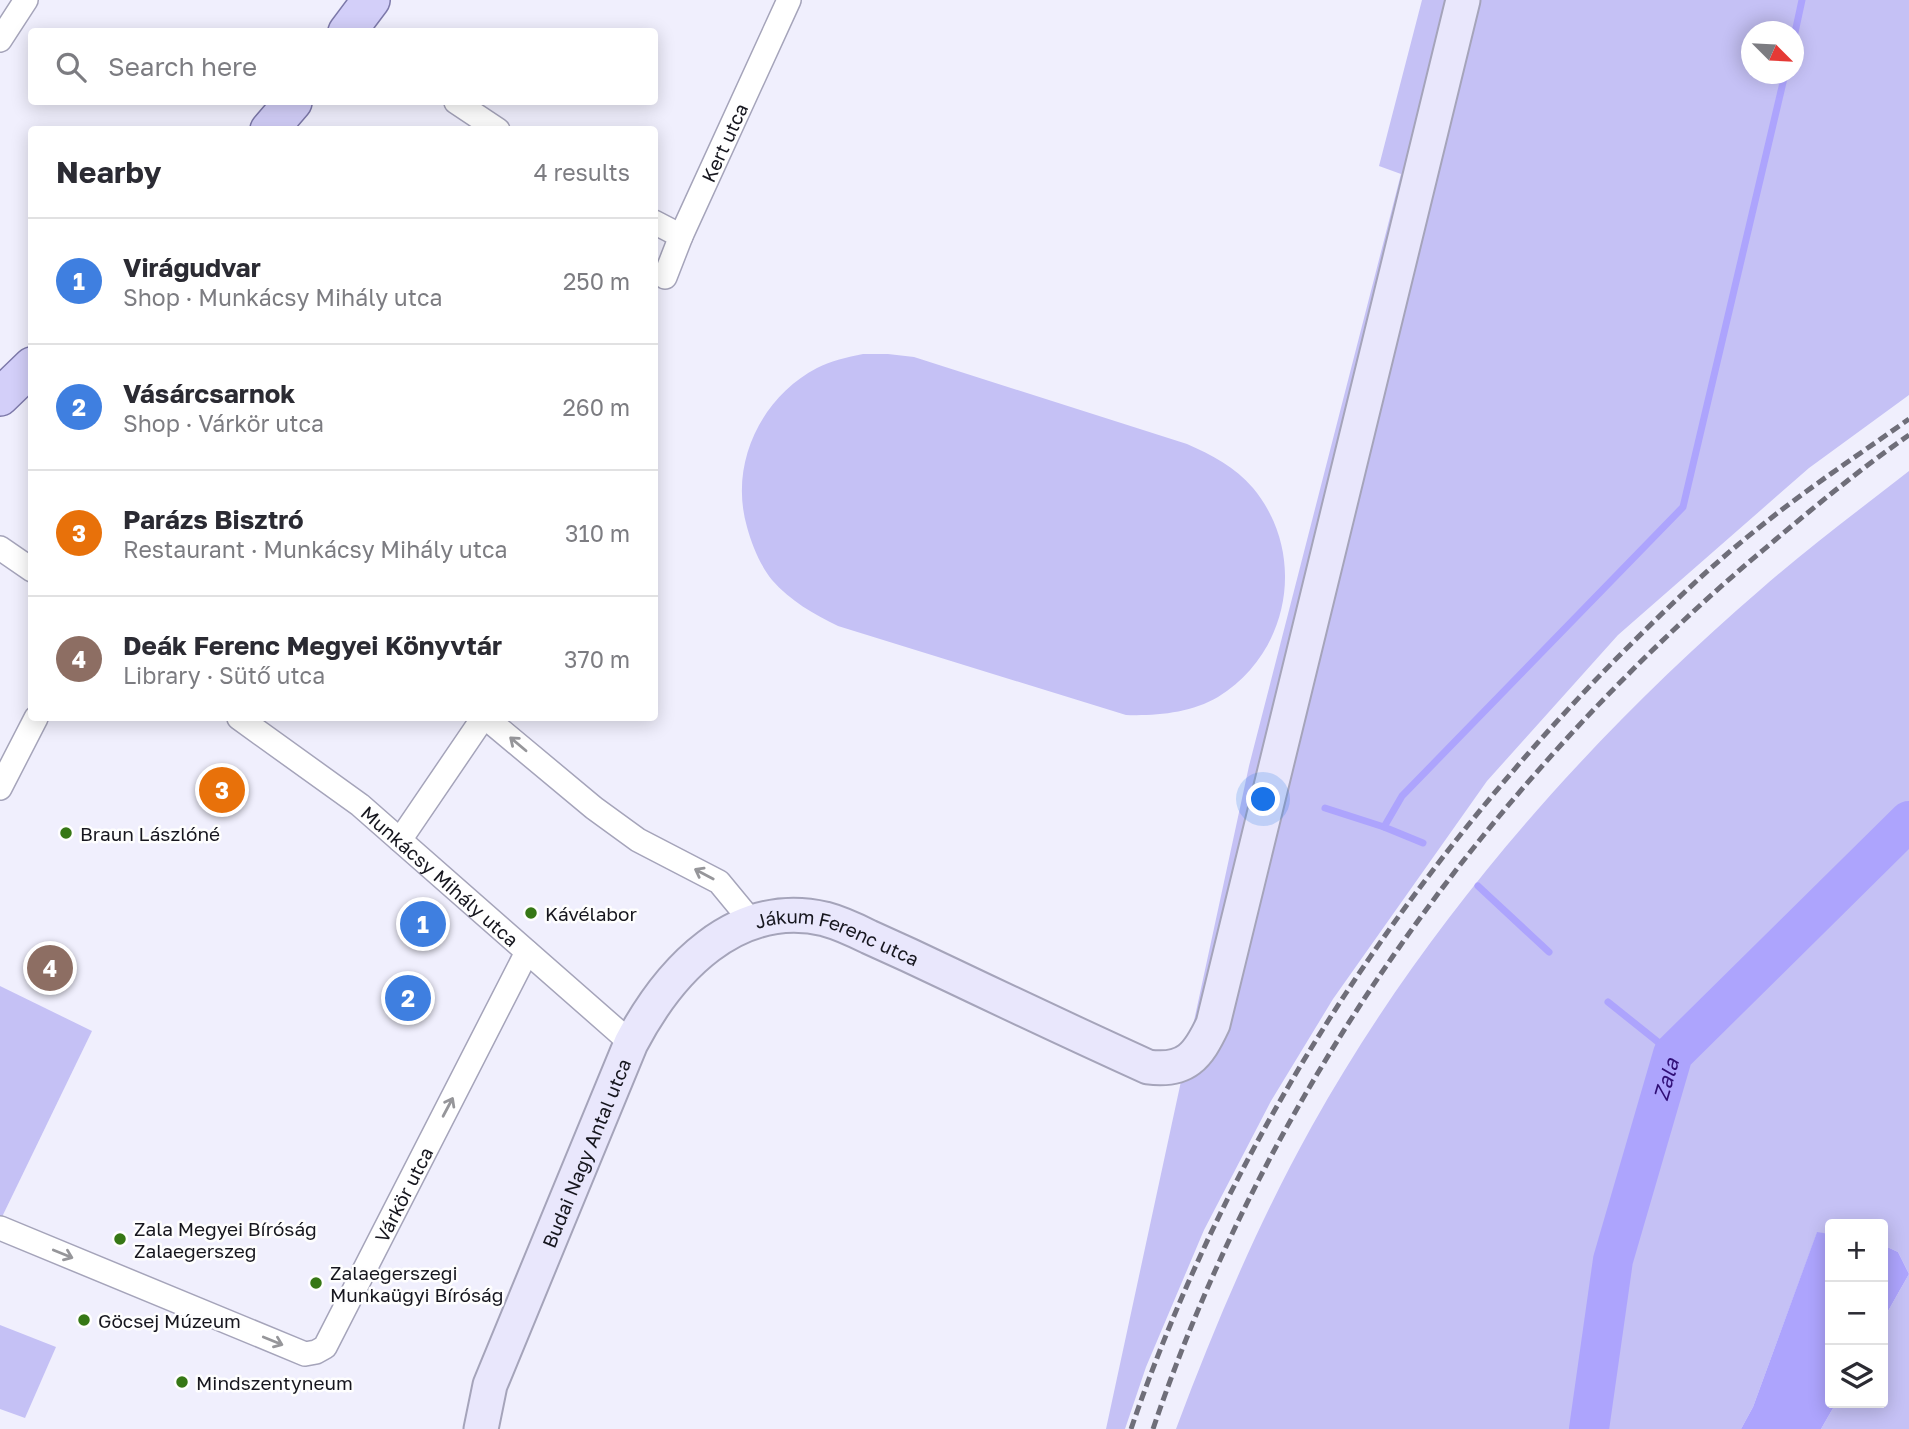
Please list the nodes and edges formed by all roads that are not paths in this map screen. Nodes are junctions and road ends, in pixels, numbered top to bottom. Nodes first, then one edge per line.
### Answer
1 (26, 0) edge
2 (1462, 0) edge
3 (781, 3) edge
4 (0, 40) edge
5 (290, 105) edge
6 (464, 115) edge
7 (272, 126) edge
8 (489, 126) edge
9 (658, 224) edge
10 (681, 236) junction
11 (665, 277) dead end
12 (28, 370) edge
13 (0, 397) edge
14 (0, 548) edge
15 (28, 567) edge
16 (34, 721) edge
17 (243, 721) edge
18 (483, 721) edge
19 (489, 721) edge
20 (0, 788) edge
21 (400, 840) junction
22 (752, 922) junction
23 (527, 952) junction
24 (631, 1043) junction
25 (0, 1228) edge
26 (489, 1385) junction
27 (467, 1429) edge
28 (481, 1429) edge

1 - 4 street
2 - 22 street, Jákum Ferenc utca
3 - 10 street, Kert utca
5 - 7 main road
6 - 8 street
9 - 10 street
10 - 11 street, Kert utca
12 - 13 main road
14 - 15 street
16 - 20 street
17 - 21 street, Munkácsy Mihály utca
18 - 21 street
22 -> 19 street, Jákum Ferenc utca
21 - 23 street, Munkácsy Mihály utca
22 - 24 street, Budai Nagy Antal utca
23 - 24 street, Munkácsy Mihály utca
25 -> 23 street, Várkör utca
24 - 26 street, Budai Nagy Antal utca
26 - 27 street
26 - 28 street, Budai Nagy Antal utca

